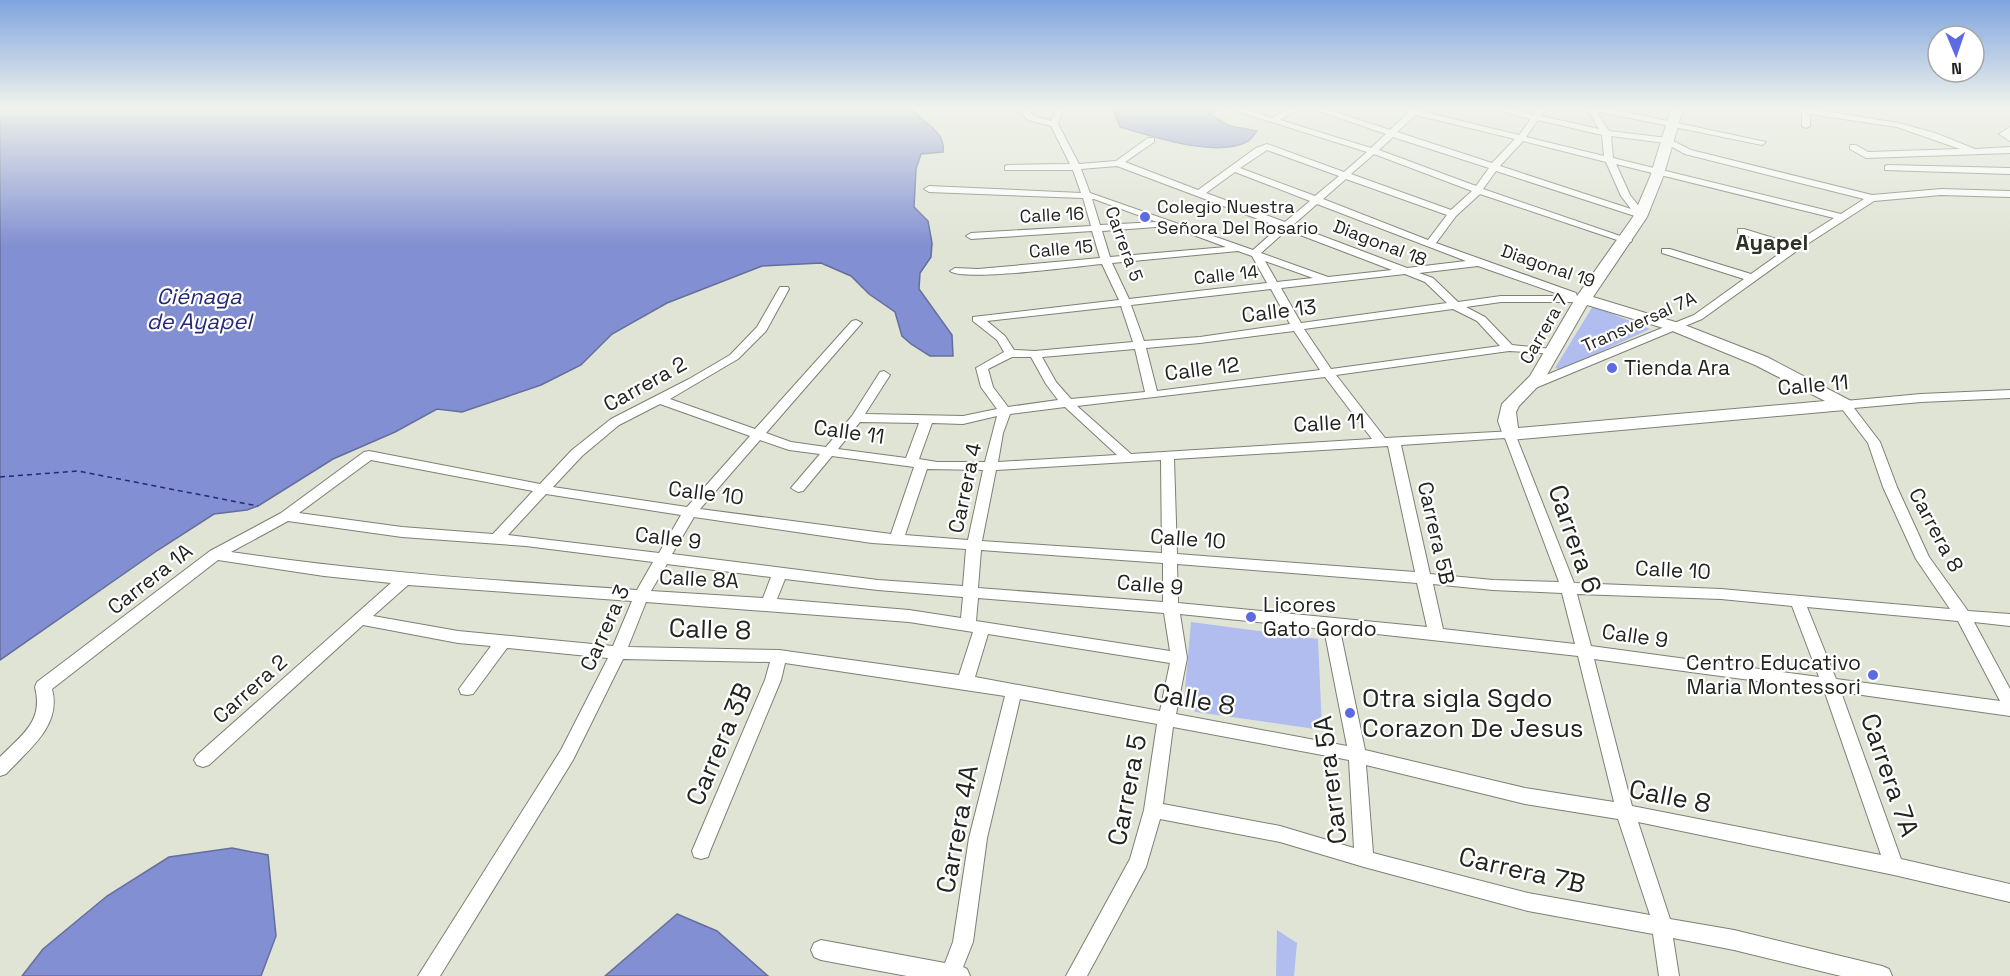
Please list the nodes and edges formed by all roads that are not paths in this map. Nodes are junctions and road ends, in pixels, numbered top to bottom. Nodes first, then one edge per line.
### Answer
1 (1070, 155) edge
2 (1130, 155) edge
3 (1253, 155) edge
4 (1287, 155) edge
5 (1369, 155) edge
6 (1383, 155) edge
7 (1457, 155) edge
8 (1506, 155) edge
9 (1593, 155) edge
10 (1609, 155) edge
11 (1664, 155) edge
12 (1698, 155) edge
13 (1920, 155) edge
14 (1609, 158) junction
15 (1118, 163) junction
16 (1076, 167) junction
17 (1494, 167) junction
18 (1008, 168) dead end
19 (1888, 168) dead end
20 (1235, 169) junction
21 (1938, 169) junction
22 (2010, 171) edge
23 (1659, 172) junction
24 (1343, 176) junction
25 (930, 189) dead end
26 (1478, 190) junction
27 (1966, 192) junction
28 (1200, 193) junction
29 (2010, 194) edge
30 (1087, 196) junction
31 (1872, 198) junction
32 (1318, 200) junction
33 (1453, 214) junction
34 (1641, 215) junction
35 (1842, 217) junction
36 (1171, 223) junction
37 (1286, 224) junction
38 (1096, 229) junction
39 (1741, 231) dead end
40 (971, 236) dead end
41 (1627, 240) junction
42 (1430, 243) junction
43 (1241, 249) junction
44 (1794, 249) junction
45 (1666, 251) dead end
46 (1255, 253) junction
47 (1106, 261) junction
48 (1479, 263) junction
49 (955, 272) dead end
50 (1409, 272) junction
51 (1753, 278) junction
52 (1329, 281) junction
53 (1276, 286) junction
54 (784, 289) dead end
55 (1583, 299) junction
56 (1125, 302) junction
57 (1456, 306) junction
58 (856, 323) dead end
59 (1676, 327) junction
60 (1298, 328) junction
61 (1140, 345) junction
62 (1509, 348) junction
63 (1552, 352) junction
64 (1010, 353) junction
65 (1035, 354) junction
66 (1329, 373) junction
67 (884, 375) dead end
68 (1533, 385) junction
69 (2010, 394) edge
70 (1152, 395) junction
71 (659, 399) junction
72 (1067, 402) junction
73 (1845, 405) junction
74 (1005, 411) junction
75 (857, 418) junction
76 (927, 419) junction
77 (1510, 434) junction
78 (755, 435) junction
79 (1388, 442) junction
80 (829, 452) junction
81 (369, 455) joint
82 (1167, 455) junction
83 (1128, 458) junction
84 (917, 463) junction
85 (991, 466) junction
86 (798, 488) dead end
87 (543, 489) junction
88 (689, 513) junction
89 (286, 516) junction
90 (496, 539) junction
91 (896, 540) junction
92 (974, 545) junction
93 (215, 555) junction
94 (662, 559) junction
95 (1170, 559) junction
96 (780, 573) junction
97 (1425, 577) junction
98 (406, 578) junction
99 (1568, 586) junction
100 (971, 592) junction
101 (641, 596) junction
102 (1797, 600) junction
103 (768, 604) junction
104 (1172, 608) junction
105 (1962, 615) junction
106 (359, 619) junction
107 (2010, 620) edge
108 (1331, 623) junction
109 (975, 627) junction
110 (1436, 634) junction
111 (503, 642) junction
112 (1583, 651) junction
113 (618, 653) junction
114 (779, 656) junction
115 (1179, 658) junction
116 (965, 682) junction
117 (1830, 684) junction
118 (467, 689) dead end
119 (1014, 692) junction
120 (2010, 707) edge
121 (1166, 720) junction
122 (1357, 755) junction
123 (203, 760) dead end
124 (0, 769) edge
125 (1153, 810) junction
126 (1625, 812) junction
127 (701, 850) dead end
128 (1365, 859) junction
129 (1894, 866) junction
130 (2010, 893) edge
131 (1660, 925) junction
132 (821, 950) dead end
133 (428, 976) edge
134 (953, 976) edge
135 (1076, 976) edge
136 (1669, 976) edge
137 (1882, 976) edge

1 - 16 street, Carrera 5
2 - 15 street
3 - 20 street
4 - 24 street
5 - 24 street
6 - 26 street
7 - 17 street
8 - 17 street
9 - 14 street
10 - 14 street
11 - 23 main road, Carrera 7
12 - 31 street
13 - 21 street
14 - 23 street
14 - 34 street
15 - 16 street
15 - 28 street, Diagonal 18
16 - 18 street
16 - 30 street, Carrera 5
17 - 26 street
17 - 34 street
19 - 21 street
20 - 28 street
20 - 32 street, Diagonal 19
21 - 22 street
21 - 27 street
23 - 34 main road, Carrera 7
23 - 35 street
24 - 32 street
24 - 33 street
25 - 30 street
26 - 33 street
26 - 41 street
27 - 29 street
27 - 31 street
28 - 37 street, Diagonal 18
30 - 36 street
30 - 38 street, Carrera 5
31 - 35 street, Transversal 7A
32 - 37 street
32 - 42 street, Diagonal 19
33 - 42 street
34 - 41 main road, Carrera 7
35 - 44 street, Transversal 7A
36 - 38 street, Calle 16
36 - 43 street
37 - 46 street
37 - 50 street, Diagonal 18
38 - 40 street, Calle 16
38 - 47 street, Carrera 5
39 - 44 street
41 - 55 main road, Carrera 7
42 - 48 street, Diagonal 19
43 - 46 street
43 - 47 street, Calle 15
44 - 51 street, Transversal 7A
45 - 51 street
46 - 52 street
46 - 53 street
47 - 49 street, Calle 15
47 - 56 street, Carrera 5
48 - 50 street, Calle 14
48 - 55 street, Diagonal 19
50 - 52 street, Calle 14
50 - 57 street, Diagonal 18
51 - 59 street, Transversal 7A
52 - 53 street, Calle 14
53 - 56 street, Calle 14
53 - 60 street
54 - 71 street, Carrera 2
55 - 57 street, Calle 13
55 - 59 main road, Diagonal 19
55 - 63 main road, Carrera 7
56 - 61 street, Carrera 5
56 - 64 street, Calle 14
57 - 60 street, Calle 13
57 - 62 street, Diagonal 18
58 - 78 street, Carrera 3
59 - 68 street, Transversal 7A
59 - 73 main road, Diagonal 19
60 - 61 street, Calle 13
60 - 66 street
61 - 65 street, Calle 13
61 - 70 street, Carrera 5
62 - 63 street, Calle 12
62 - 66 street, Calle 12
63 - 68 main road, Carrera 7
64 - 65 street, Calle 13
64 - 74 street
65 - 72 street
66 - 70 street, Calle 12
66 - 79 street
67 - 75 street
68 - 77 main road, Carrera 7
69 - 73 street, Calle 11
70 - 72 street, Calle 12
71 - 78 street, Calle 11
71 - 87 street, Carrera 2
72 - 74 street, Calle 12
72 - 83 street
73 - 77 main road, Calle 11
73 - 105 street, Carrera 8
74 - 76 street, Calle 12
74 - 85 street, Carrera 4
75 - 76 street, Calle 12
75 - 80 street
76 - 84 street
77 - 79 street, Calle 11
77 - 99 street, Carrera 6
78 - 80 street, Calle 11
78 - 88 street, Carrera 3
79 - 82 street, Calle 11
79 - 97 street, Carrera 5B
80 - 84 street, Calle 11
80 - 86 street
81 - 87 street, Calle 10
81 - 89 street, Carrera 1A
82 - 83 street, Calle 11
82 - 95 street, Carrera 5
83 - 85 street, Calle 11
84 - 85 street, Calle 11
84 - 91 street
85 - 92 street, Carrera 4
87 - 88 street, Calle 10
87 - 90 street, Carrera 2
88 - 91 street, Calle 10
88 - 94 street, Carrera 3
89 - 90 street, Calle 9
89 - 93 street, Carrera 1A
90 - 94 street, Calle 9
91 - 92 street, Calle 10
92 - 95 street, Calle 10
92 - 100 street, Carrera 4
93 - 98 street, Calle 8A
93 - 124 street, Carrera 1A
94 - 96 street, Calle 9
94 - 101 street, Carrera 3
95 - 97 street, Calle 10
95 - 104 street, Carrera 5
96 - 100 street, Calle 9
96 - 103 street
97 - 99 street, Calle 10
97 - 110 street, Carrera 5B
98 - 101 street, Calle 8A
98 - 106 street, Carrera 2
99 - 102 street, Calle 10
99 - 112 street, Carrera 6
100 - 104 street, Calle 9
100 - 109 street, Carrera 4
101 - 103 street, Calle 8A
101 - 113 street, Carrera 3
102 - 105 street, Calle 10
102 - 117 street, Carrera 7A
103 - 109 street, Calle 8A
104 - 108 street, Calle 9
104 - 115 street, Carrera 5
105 - 107 street, Calle 10
105 - 120 street, Carrera 8
106 - 111 street, Calle 8
106 - 123 street, Carrera 2
108 - 110 street, Calle 9
108 - 122 street, Carrera 5A
109 - 115 street, Calle 8A
109 - 116 street, Carrera 4
110 - 112 street, Calle 9
111 - 113 street, Calle 8
111 - 118 street
112 - 117 street, Calle 9
112 - 126 street, Carrera 6
113 - 114 street, Calle 8
113 - 133 street, Carrera 3
114 - 116 street, Calle 8
114 - 127 street, Carrera 3B
115 - 121 street, Carrera 5
116 - 119 street, Calle 8
117 - 120 street, Calle 9
117 - 129 street, Carrera 7A
119 - 121 street, Calle 8
119 - 134 street, Carrera 4A
121 - 122 street, Calle 8
121 - 125 street, Carrera 5
122 - 126 street, Calle 8
122 - 128 street, Carrera 5A
125 - 128 street, Carrera 7B
125 - 135 street, Carrera 5
126 - 129 street, Calle 8
126 - 131 street, Carrera 6
128 - 131 street, Carrera 7B
129 - 130 street, Calle 8
131 - 136 street, Carrera 6
131 - 137 street, Carrera 7B
132 - 134 street

